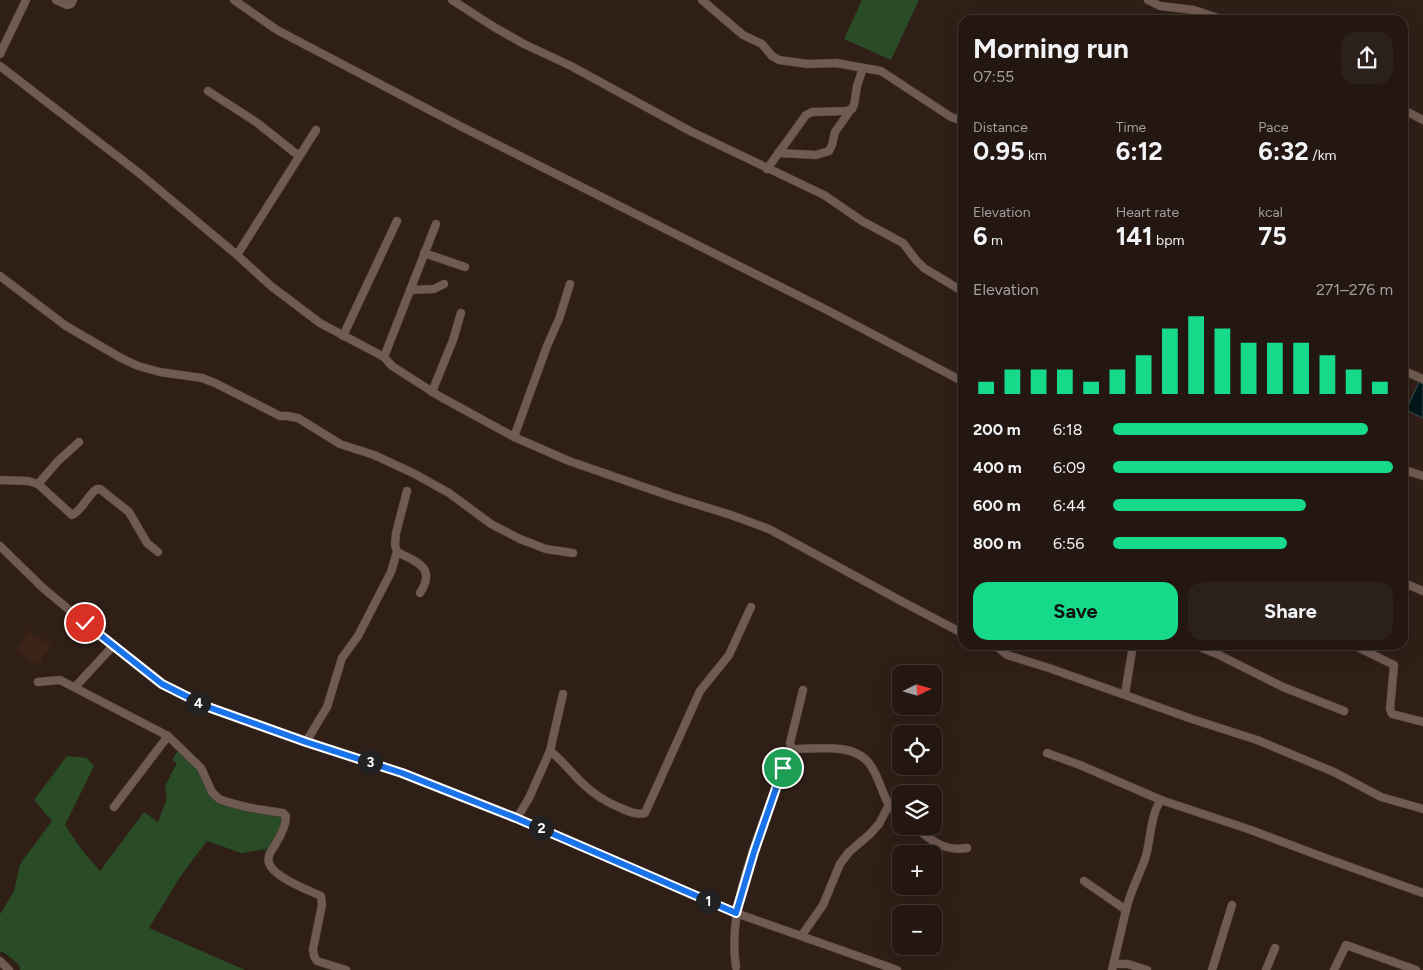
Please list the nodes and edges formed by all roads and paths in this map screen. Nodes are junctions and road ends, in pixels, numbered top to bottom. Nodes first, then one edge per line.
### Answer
1 (26, 0) edge
2 (56, 0) edge
3 (73, 0) edge
4 (234, 0) edge
5 (452, 0) edge
6 (702, 0) edge
7 (1148, 0) edge
8 (1209, 15) edge
9 (0, 54) edge
10 (0, 66) edge
11 (863, 68) junction
12 (208, 91) dead end
13 (852, 109) junction
14 (1408, 112) edge
15 (958, 120) edge
16 (1423, 120) edge
17 (316, 130) dead end
18 (778, 153) junction
19 (299, 156) junction
20 (767, 169) junction
21 (397, 221) dead end
22 (436, 224) dead end
23 (424, 252) junction
24 (237, 255) junction
25 (465, 267) dead end
26 (0, 276) edge
27 (444, 284) dead end
28 (570, 284) dead end
29 (958, 289) edge
30 (410, 290) junction
31 (461, 313) dead end
32 (343, 336) junction
33 (384, 357) junction
34 (1408, 373) edge
35 (958, 379) edge
36 (1423, 379) edge
37 (432, 392) junction
38 (514, 437) junction
39 (79, 442) dead end
40 (1408, 471) edge
41 (1423, 476) edge
42 (0, 480) edge
43 (38, 484) junction
44 (407, 491) dead end
45 (0, 546) edge
46 (158, 552) dead end
47 (398, 552) junction
48 (573, 553) dead end
49 (1408, 585) edge
50 (1423, 591) edge
51 (420, 593) dead end
52 (751, 607) dead end
53 (958, 630) edge
54 (113, 646) junction
55 (1001, 650) edge
56 (1132, 650) edge
57 (1207, 650) edge
58 (1363, 650) edge
59 (38, 682) dead end
60 (75, 688) junction
61 (803, 690) dead end
62 (563, 694) dead end
63 (1125, 694) junction
64 (1344, 711) dead end
65 (1423, 722) edge
66 (168, 736) junction
67 (306, 742) junction
68 (550, 751) junction
69 (1047, 753) dead end
70 (783, 768) dead end
71 (1162, 800) junction
72 (889, 805) junction
73 (114, 807) dead end
74 (892, 808) edge
75 (1423, 809) edge
76 (516, 818) junction
77 (924, 835) edge
78 (967, 848) dead end
79 (1084, 881) dead end
80 (1423, 893) edge
81 (1232, 905) dead end
82 (1126, 910) junction
83 (736, 913) junction
84 (802, 935) junction
85 (1275, 948) dead end
86 (0, 961) edge
87 (736, 967) dead end
88 (1113, 967) edge
89 (9, 970) edge
90 (346, 970) edge
91 (897, 970) edge
92 (1147, 970) edge
93 (1212, 970) edge
94 (1266, 970) edge
95 (1334, 970) edge
96 (1416, 970) edge

1 - 9 street
2 - 3 street
4 - 35 street
5 - 20 street
6 - 11 street
7 - 8 street
10 - 24 street
11 - 13 street
11 - 15 street
12 - 19 street
13 - 18 street
13 - 18 street
14 - 16 street
17 - 19 street
18 - 20 street
19 - 24 street
20 - 29 street
21 - 32 street
22 - 23 street
23 - 25 street
23 - 30 street
24 - 32 street
26 - 48 street
27 - 30 street
28 - 38 street
30 - 33 street
31 - 37 street
32 - 33 street
33 - 37 street
34 - 36 street
37 - 38 street
38 - 53 street
39 - 43 street
40 - 41 street
42 - 43 street
43 - 46 street
44 - 47 street
45 - 54 street
47 - 51 street
47 - 67 street
49 - 50 street
52 - 68 street
54 - 60 street
54 - 67 street
55 - 63 street
56 - 63 street
57 - 64 street
58 - 65 street
59 - 60 street
60 - 66 street
61 - 72 street
62 - 68 street
63 - 75 street
66 - 73 street
66 - 90 street
67 - 76 street
68 - 76 street
69 - 71 street
70 - 83 street
71 - 80 street
71 - 82 street
72 - 74 street
72 - 84 street
76 - 83 street
77 - 78 street
79 - 82 street
81 - 93 street
82 - 88 street
83 - 84 street
83 - 87 street
84 - 91 street
85 - 94 street
86 - 89 street
88 - 92 street
95 - 96 street

